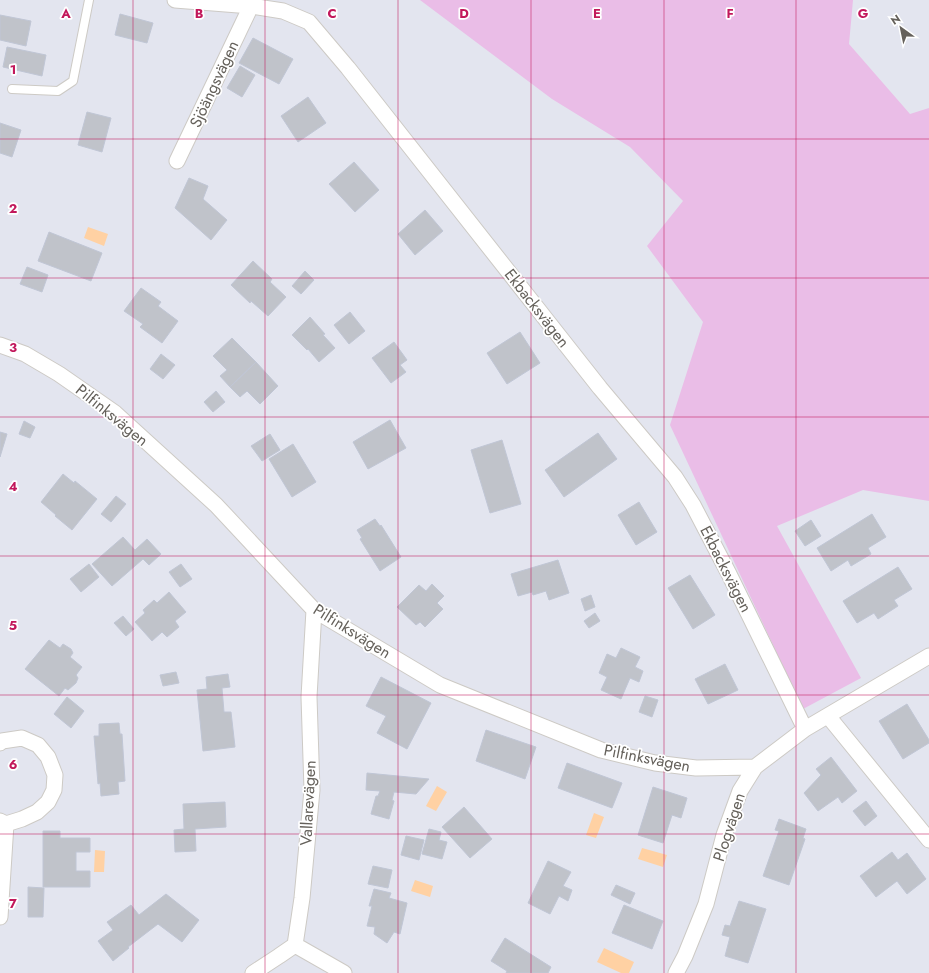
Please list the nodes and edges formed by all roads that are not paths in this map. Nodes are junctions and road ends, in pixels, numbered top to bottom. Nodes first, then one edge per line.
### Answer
1 (89, 0) edge
2 (176, 0) edge
3 (251, 6) junction
4 (12, 89) dead end
5 (177, 161) dead end
6 (0, 345) edge
7 (314, 610) junction
8 (929, 656) edge
9 (828, 716) junction
10 (805, 729) junction
11 (0, 743) edge
12 (755, 767) junction
13 (3, 822) edge
14 (929, 840) edge
15 (0, 917) edge
16 (295, 944) junction
17 (253, 973) edge
18 (344, 973) edge
19 (676, 973) edge

1 - 4 lane
2 - 3 street, Ekbacksvägen
3 - 5 street, Sjöängsvägen
3 - 10 street, Ekbacksvägen
6 - 7 street, Pilfinksvägen
7 - 12 street, Pilfinksvägen
7 - 16 street, Vallarevägen
8 - 9 street, Plogvägen
9 - 10 street, Plogvägen
9 - 14 street
10 - 12 street, Plogvägen
11 - 13 street
12 - 19 street, Plogvägen
13 - 15 street
16 - 17 street
16 - 18 street

